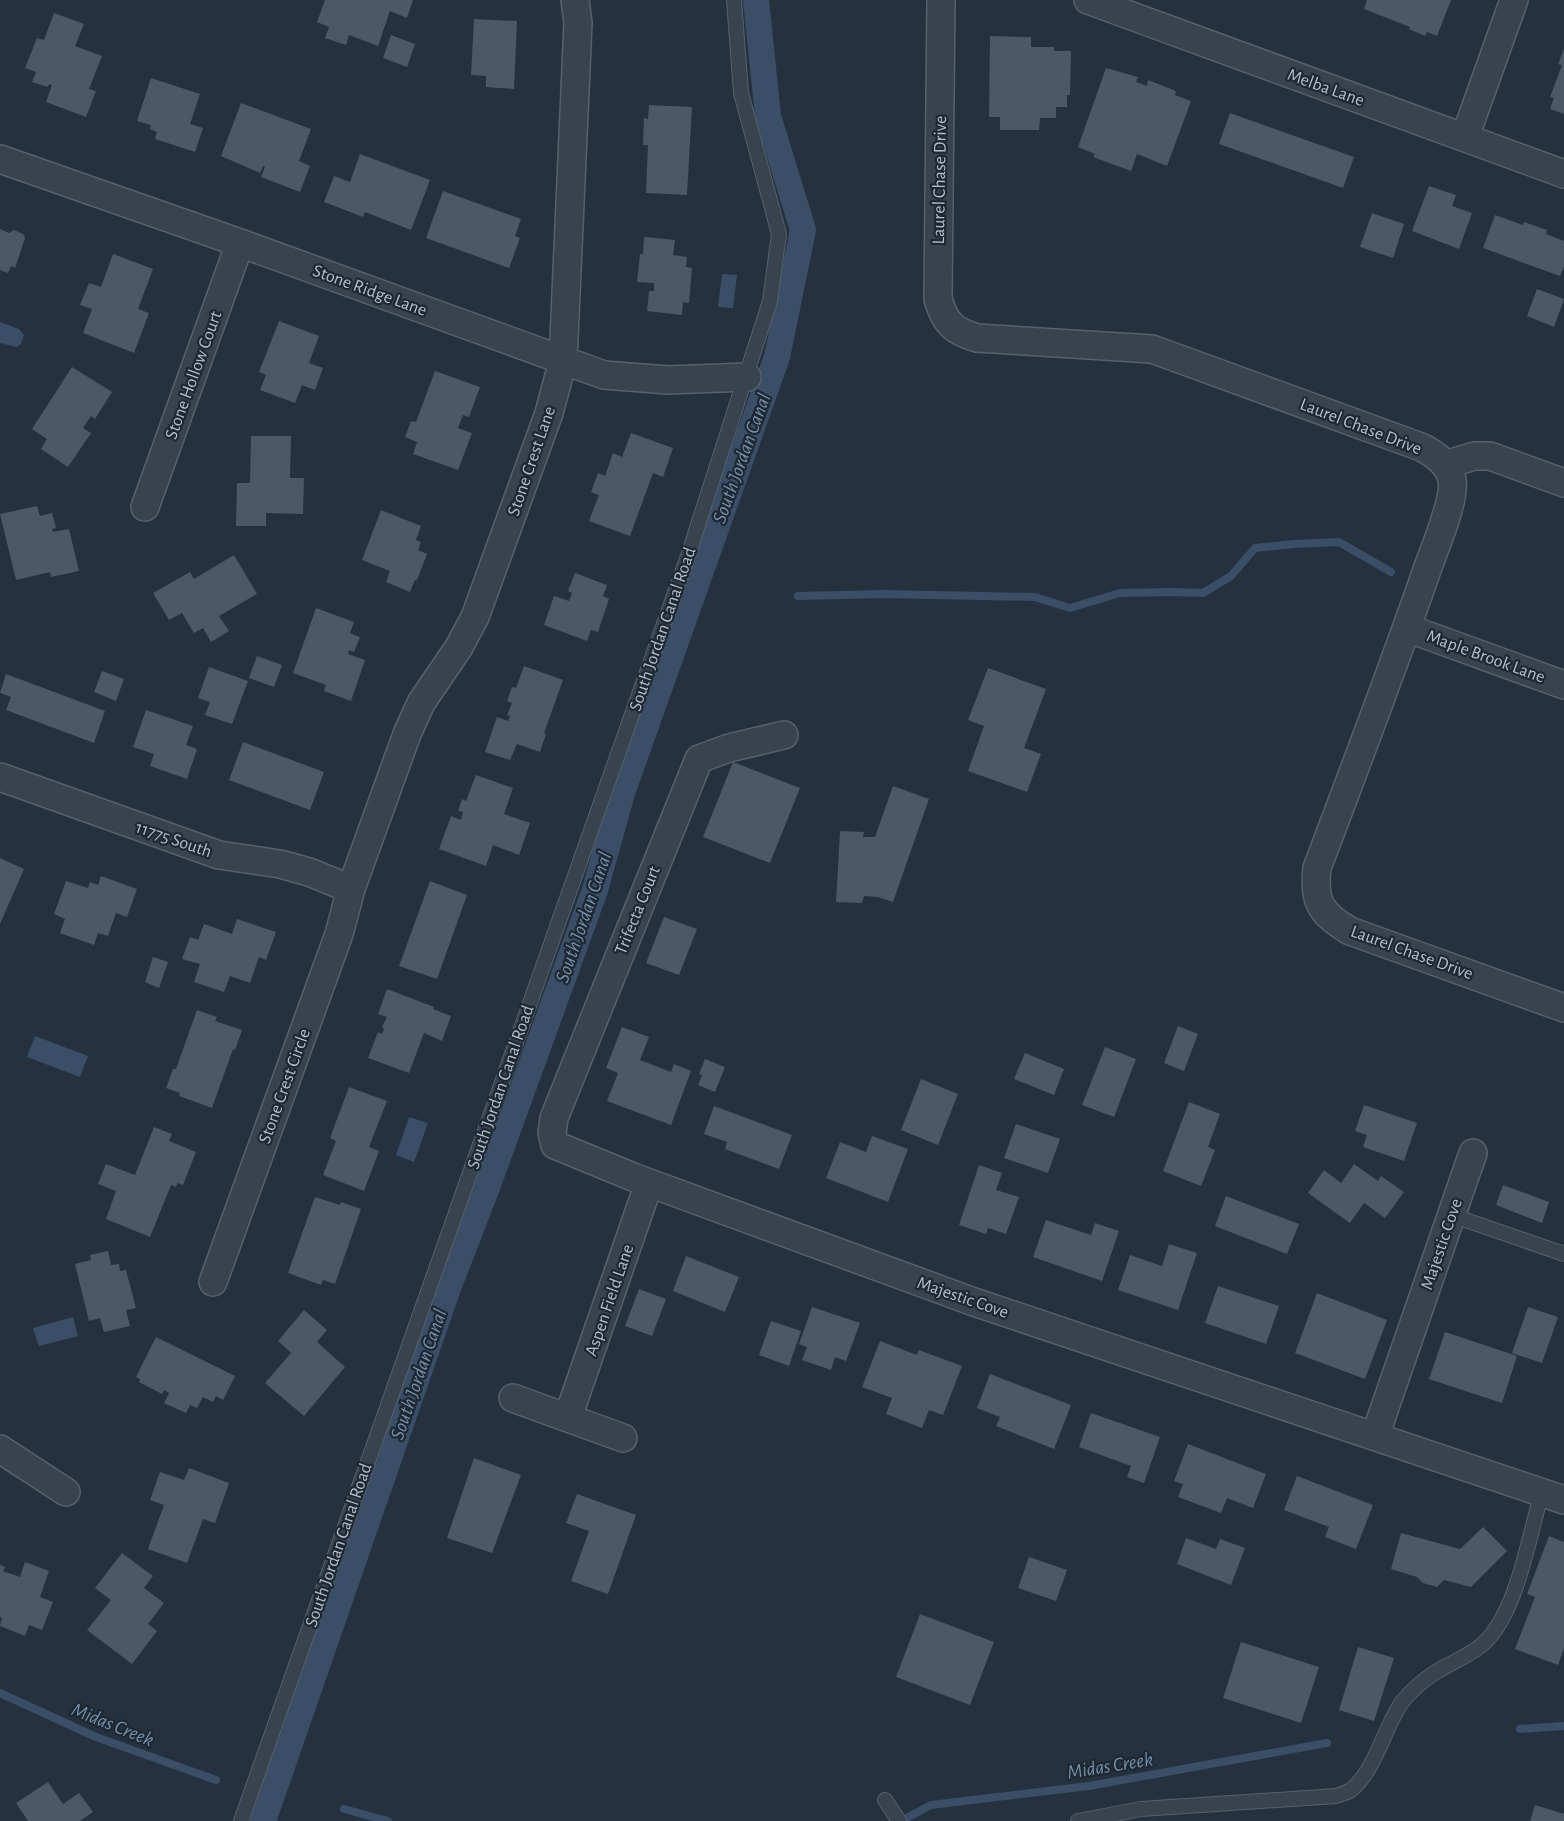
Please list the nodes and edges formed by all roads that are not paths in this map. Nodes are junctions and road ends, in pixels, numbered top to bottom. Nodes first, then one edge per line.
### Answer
1 (575, 0) edge
2 (734, 0) edge
3 (941, 0) edge
4 (1088, 0) edge
5 (1514, 0) edge
6 (1465, 138) junction
7 (0, 159) edge
8 (1564, 174) edge
9 (240, 243) junction
10 (562, 361) junction
11 (747, 377) junction
12 (1445, 465) junction
13 (1564, 483) edge
14 (145, 507) dead end
15 (1407, 628) junction
16 (1564, 685) edge
17 (784, 735) dead end
18 (0, 777) edge
19 (351, 889) junction
20 (1564, 1008) edge
21 (555, 1145) joint
22 (1473, 1153) dead end
23 (649, 1183) junction
24 (1451, 1215) junction
25 (1564, 1254) edge
26 (213, 1282) dead end
27 (513, 1398) dead end
28 (568, 1417) junction
29 (1375, 1436) junction
30 (623, 1438) dead end
31 (0, 1449) edge
32 (66, 1492) dead end
33 (1553, 1496) edge
34 (885, 1800) dead end
35 (241, 1821) edge
36 (900, 1821) edge
37 (1078, 1821) edge

1 - 10 street, Stone Crest Lane
2 - 11 lane, South Jordan Canal Road
3 - 12 street, Laurel Chase Drive
4 - 6 street, Melba Lane
5 - 6 street
6 - 8 street, Melba Lane
7 - 9 street, Stone Ridge Lane
9 - 10 street, Stone Ridge Lane
9 - 14 street, Stone Hollow Court
10 - 11 street, Stone Ridge Lane
10 - 19 street, Stone Crest Lane
11 - 35 lane, South Jordan Canal Road
12 - 13 street
12 - 15 street, Laurel Chase Drive
15 - 16 street, Maple Brook Lane
15 - 20 street, Laurel Chase Drive
17 - 21 street, Trifecta Court
18 - 19 street, 11775 South
19 - 26 street, Stone Crest Circle
21 - 23 street, Majestic Cove
22 - 24 street, Majestic Cove
23 - 28 street, Aspen Field Lane
23 - 29 street, Majestic Cove
24 - 25 lane
24 - 29 street, Majestic Cove
27 - 28 street
28 - 30 street
29 - 33 street, Majestic Cove
31 - 32 street
33 - 37 lane
34 - 36 lane

